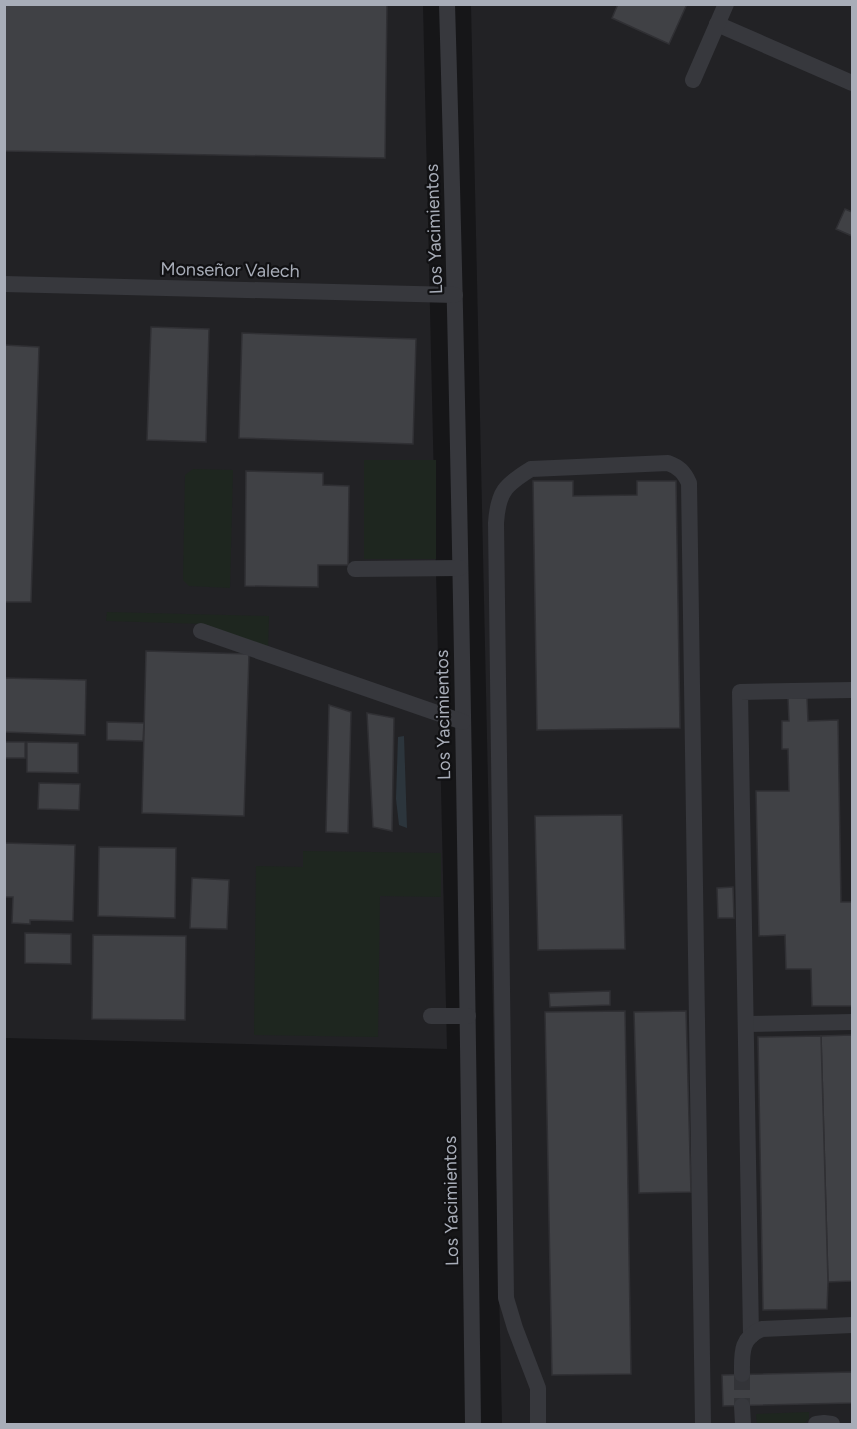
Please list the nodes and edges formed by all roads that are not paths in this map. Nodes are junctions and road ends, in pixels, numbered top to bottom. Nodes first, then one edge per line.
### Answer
1 (447, 4) edge
2 (726, 4) edge
3 (717, 24) junction
4 (693, 80) dead end
5 (852, 83) edge
6 (4, 284) edge
7 (455, 295) junction
8 (460, 568) junction
9 (355, 569) dead end
10 (201, 632) dead end
11 (852, 690) edge
12 (463, 722) junction
13 (431, 1016) dead end
14 (468, 1016) junction
15 (852, 1022) edge
16 (746, 1024) junction
17 (852, 1324) edge
18 (751, 1336) junction
19 (742, 1374) tunnel mouth
20 (742, 1406) tunnel mouth
21 (473, 1425) edge
22 (538, 1425) edge
23 (704, 1425) edge
24 (743, 1425) edge
25 (816, 1425) edge
26 (832, 1425) edge

1 - 7 street, Los Yacimientos
2 - 3 street
3 - 4 street
3 - 5 street
6 - 7 street, Monseñor Valech
7 - 8 street, Los Yacimientos
8 - 9 street
8 - 12 street, Los Yacimientos
10 - 12 street
11 - 16 street
12 - 14 street, Los Yacimientos
13 - 14 street
14 - 21 street, Los Yacimientos
15 - 16 street
16 - 18 street
17 - 18 street
18 - 19 street
20 - 24 street
22 - 23 street
25 - 26 street

